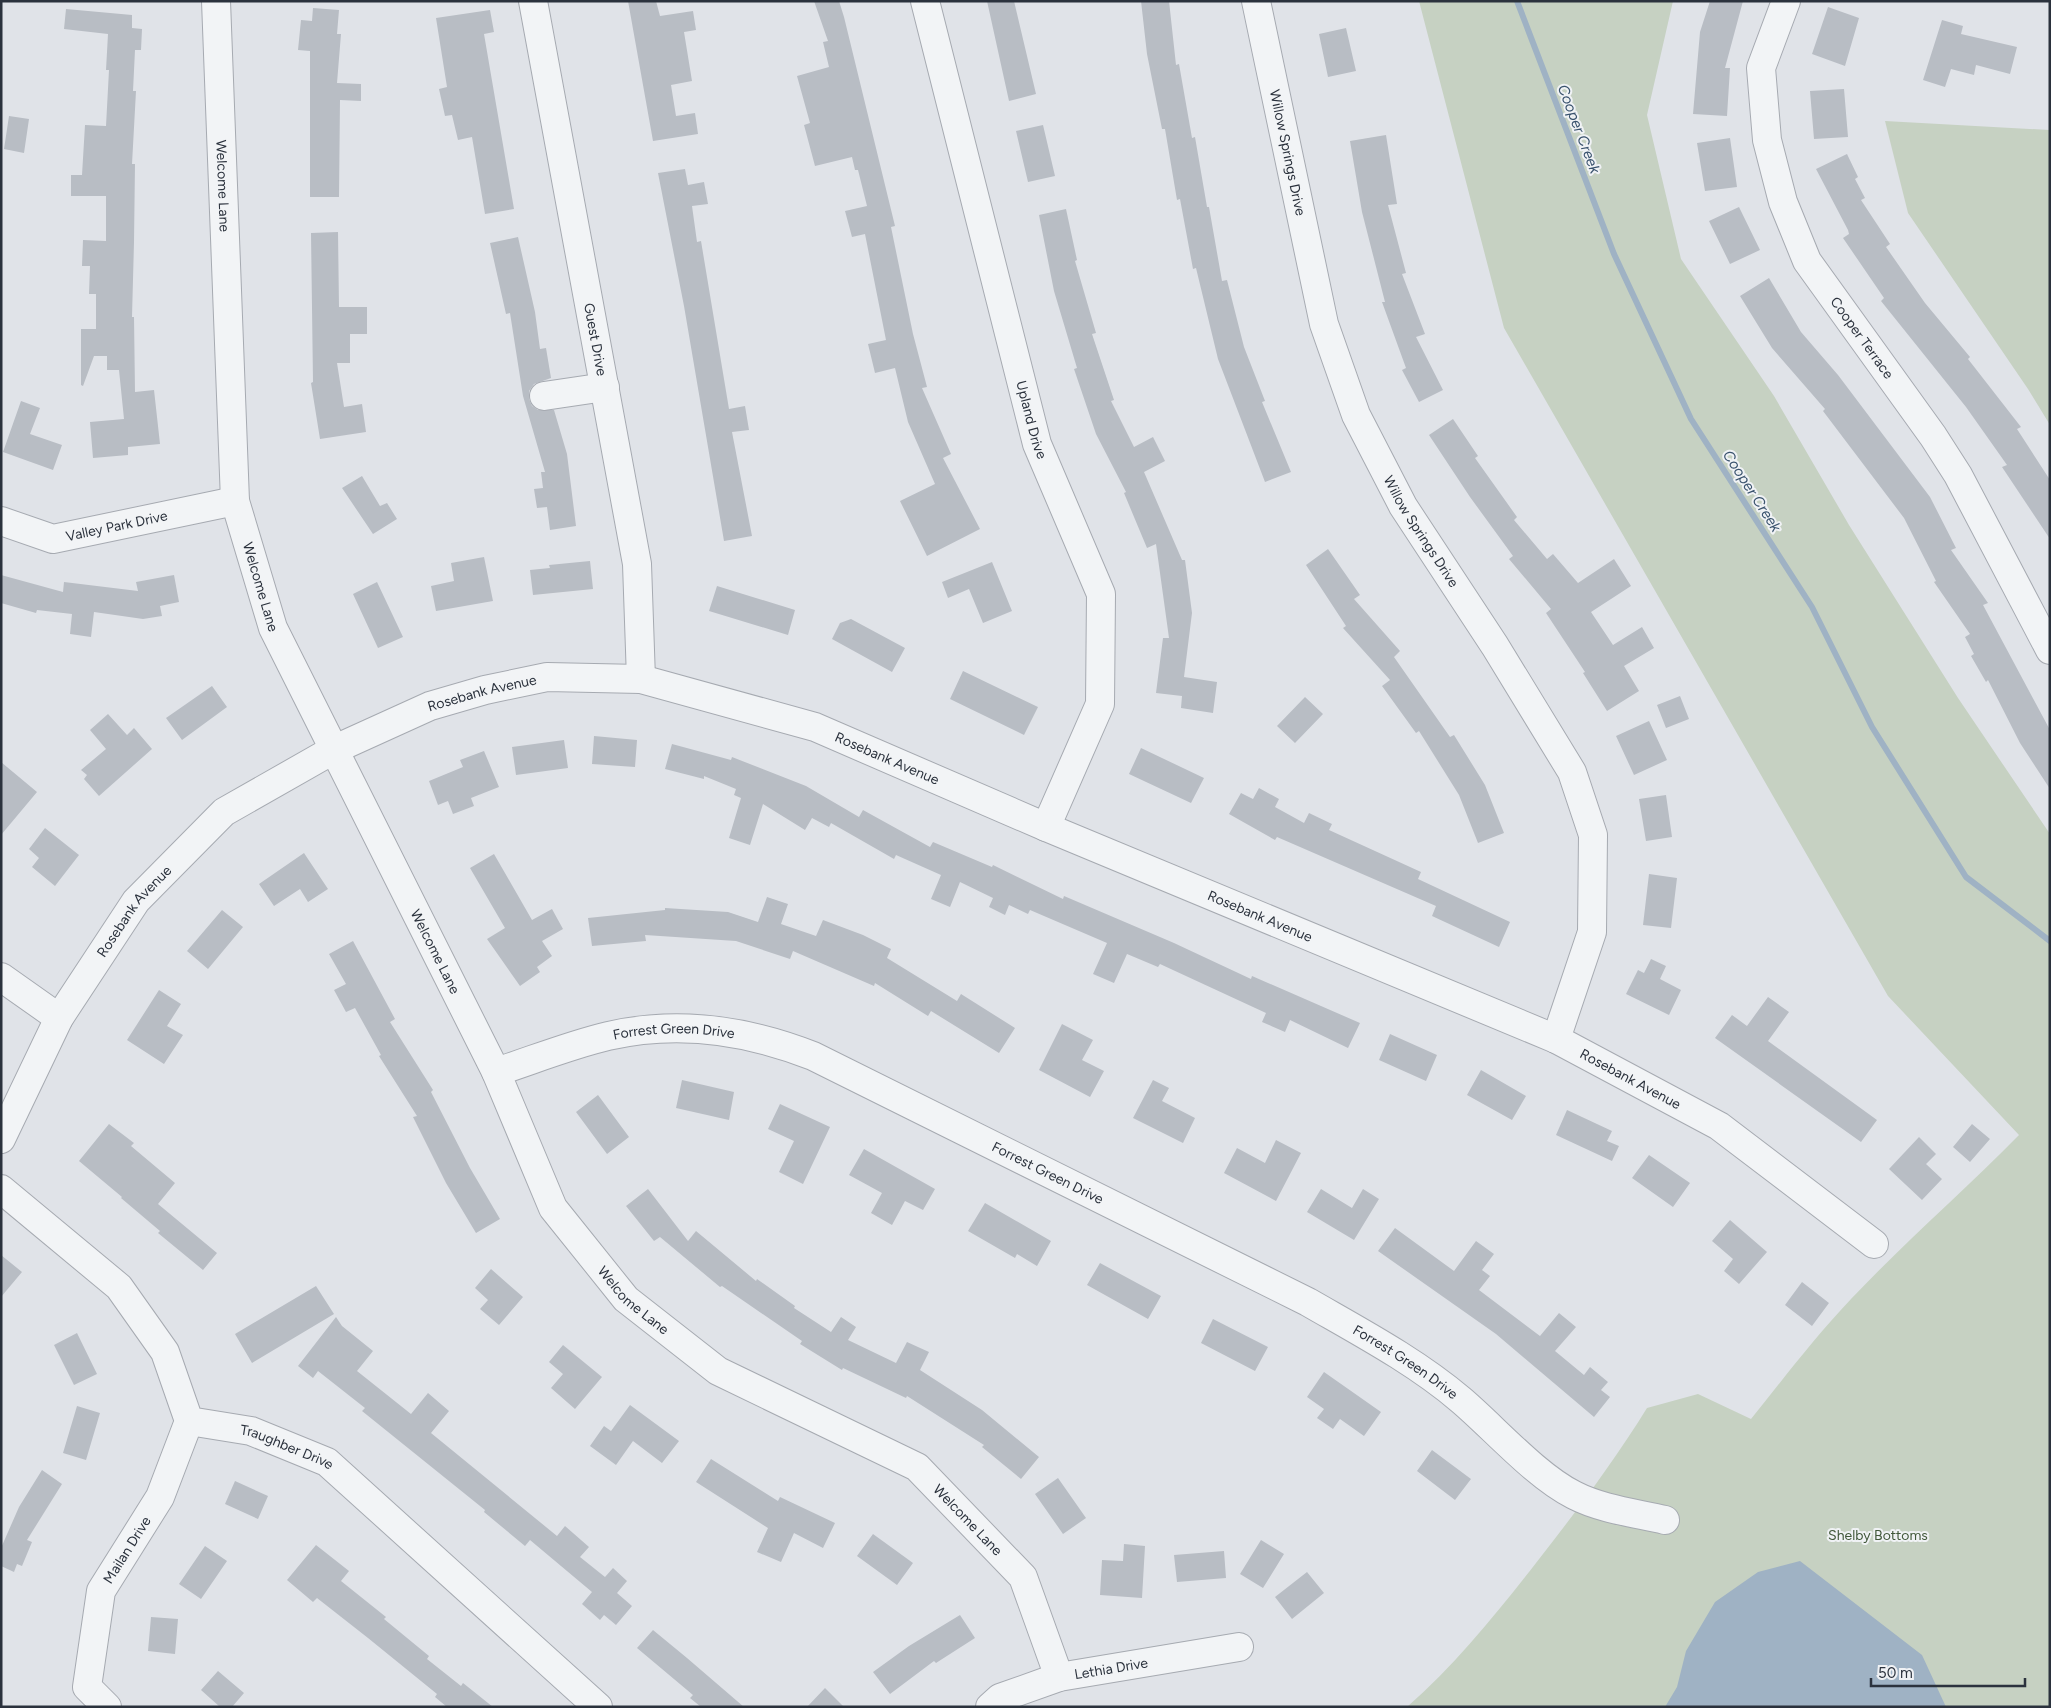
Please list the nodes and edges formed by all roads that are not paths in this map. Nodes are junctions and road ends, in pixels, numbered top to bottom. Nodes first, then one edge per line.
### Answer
1 (216, 1) edge
2 (533, 1) edge
3 (926, 1) edge
4 (1256, 1) edge
5 (1786, 1) edge
6 (605, 388) junction
7 (544, 396) dead end
8 (234, 501) junction
9 (1, 520) edge
10 (2050, 650) edge
11 (641, 679) junction
12 (333, 750) junction
13 (1046, 827) junction
14 (1, 977) edge
15 (59, 1018) junction
16 (1556, 1039) junction
17 (496, 1072) junction
18 (1, 1139) edge
19 (1, 1189) edge
20 (1874, 1244) dead end
21 (189, 1422) junction
22 (1665, 1520) dead end
23 (1238, 1647) dead end
24 (1059, 1677) junction
25 (107, 1707) edge
26 (598, 1707) edge
27 (990, 1707) edge

1 - 8 street, Welcome Lane
2 - 6 street, Guest Drive
3 - 13 street, Upland Drive
4 - 16 street, Willow Springs Drive
5 - 10 street, Cooper Terrace
6 - 7 street
6 - 11 street, Guest Drive
8 - 9 street, Valley Park Drive
8 - 12 street, Welcome Lane
11 - 12 street, Rosebank Avenue
11 - 13 street, Rosebank Avenue
12 - 15 street, Rosebank Avenue
12 - 17 street, Welcome Lane
13 - 16 street, Rosebank Avenue
14 - 15 street
15 - 18 street, Rosebank Avenue
16 - 20 street, Rosebank Avenue
17 - 22 street, Forrest Green Drive
17 - 24 street, Welcome Lane
19 - 21 street
21 - 25 street, Mailan Drive
21 - 26 street, Traughber Drive
23 - 24 street, Lethia Drive
24 - 27 street, Lethia Drive

